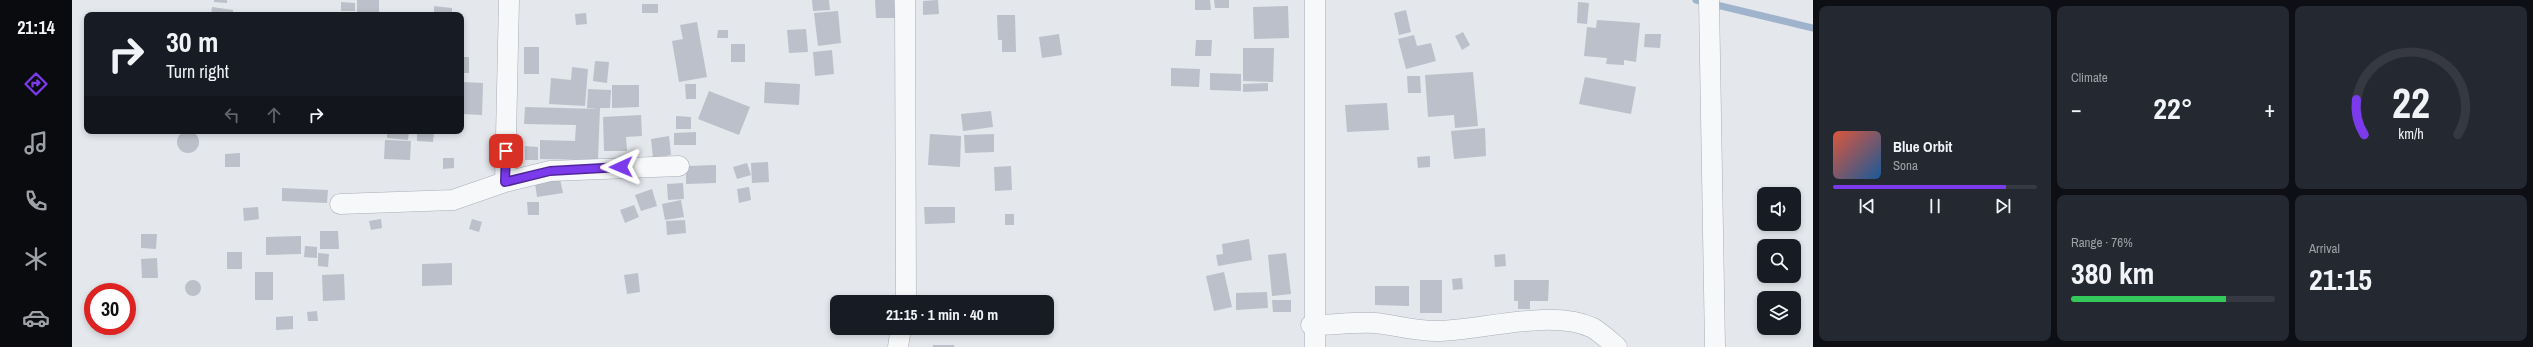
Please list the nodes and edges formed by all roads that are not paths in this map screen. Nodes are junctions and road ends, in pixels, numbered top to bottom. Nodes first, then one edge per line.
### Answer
1 (509, 0) edge
2 (905, 0) edge
3 (1315, 0) edge
4 (1709, 0) edge
5 (679, 166) dead end
6 (505, 182) junction
7 (340, 204) dead end
8 (906, 295) edge
9 (1313, 325) junction
10 (901, 335) edge
11 (898, 347) edge
12 (1315, 347) edge
13 (1617, 347) edge
14 (1715, 347) edge

1 - 6 street
2 - 8 street
3 - 9 street
4 - 14 street
5 - 6 street
6 - 7 street
9 - 12 street
9 - 13 street
10 - 11 street

